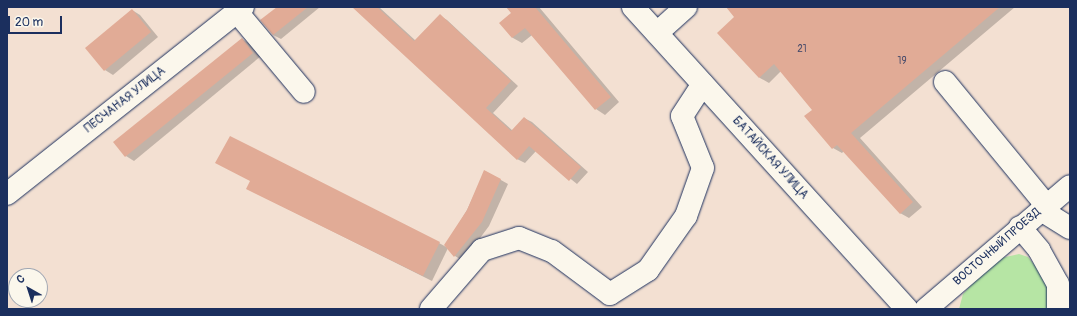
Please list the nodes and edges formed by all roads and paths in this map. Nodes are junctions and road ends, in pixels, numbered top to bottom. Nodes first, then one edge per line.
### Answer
1 (633, 7) edge
2 (686, 7) edge
3 (240, 9) edge
4 (656, 33) junction
5 (945, 82) dead end
6 (704, 84) junction
7 (304, 92) dead end
8 (1070, 186) edge
9 (7, 194) edge
10 (1044, 207) junction
11 (1020, 227) junction
12 (1070, 228) edge
13 (606, 301) edge
14 (431, 309) edge
15 (907, 309) edge
16 (926, 309) edge
17 (1058, 309) edge

1 - 4 main road, БАТАЙСКАЯ УЛИЦА
2 - 4 main road
3 - 7 main road
3 - 9 main road, ПЕСЧАНАЯ УЛИЦА
4 - 6 main road, БАТАЙСКАЯ УЛИЦА
5 - 10 main road
6 - 13 main road
6 - 15 main road, БАТАЙСКАЯ УЛИЦА
8 - 10 main road, ВОСТОЧНЫЙ ПРОЕЗД
10 - 11 main road, ВОСТОЧНЫЙ ПРОЕЗД
10 - 12 main road
11 - 16 main road, ВОСТОЧНЫЙ ПРОЕЗД
11 - 17 main road
13 - 14 main road

